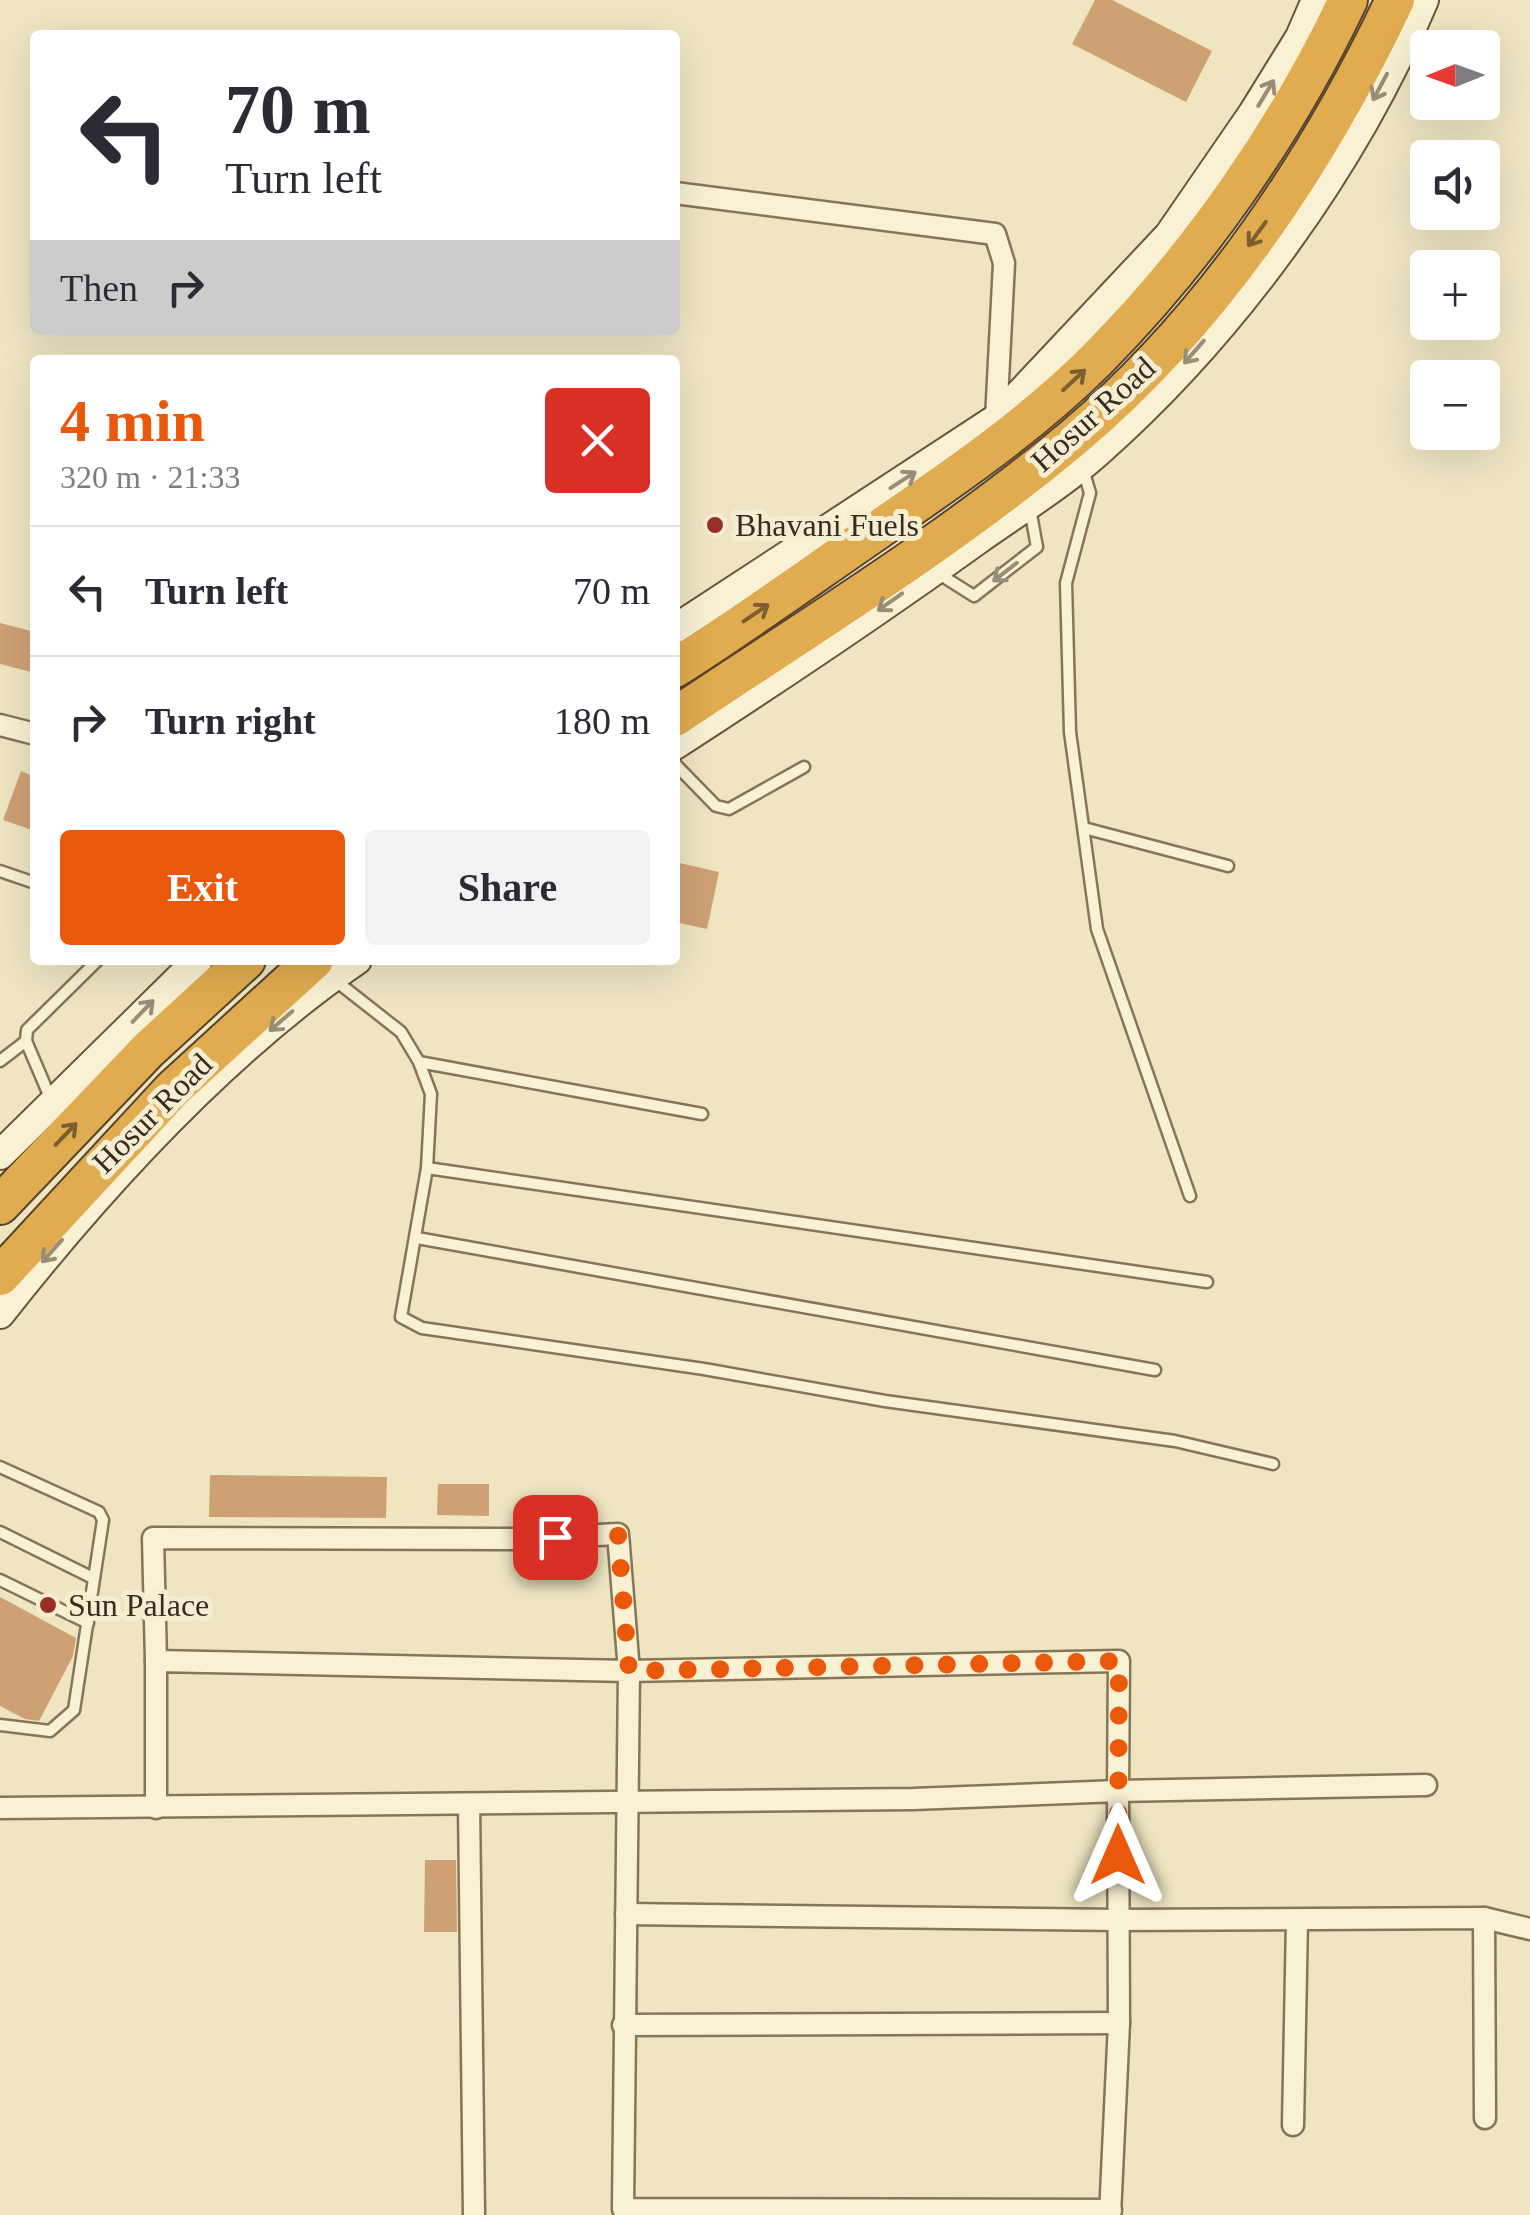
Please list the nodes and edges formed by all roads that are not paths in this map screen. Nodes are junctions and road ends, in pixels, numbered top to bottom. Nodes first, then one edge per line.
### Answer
1 (1316, 0) edge
2 (1348, 0) edge
3 (1395, 0) edge
4 (1424, 0) edge
5 (680, 195) edge
6 (996, 419) junction
7 (1082, 466) junction
8 (1029, 504) junction
9 (934, 571) junction
10 (680, 625) edge
11 (680, 665) edge
12 (680, 713) edge
13 (0, 725) edge
14 (30, 733) edge
15 (680, 742) edge
16 (804, 767) dead end
17 (680, 769) edge
18 (1084, 828) junction
19 (1228, 866) dead end
20 (0, 870) edge
21 (30, 881) edge
22 (93, 965) edge
23 (183, 965) edge
24 (241, 965) edge
25 (322, 969) edge
26 (26, 1041) junction
27 (0, 1062) edge
28 (419, 1062) junction
29 (52, 1103) junction
30 (702, 1114) dead end
31 (0, 1154) edge
32 (427, 1168) junction
33 (1190, 1196) dead end
34 (0, 1206) edge
35 (417, 1238) junction
36 (0, 1276) edge
37 (1207, 1282) dead end
38 (0, 1314) edge
39 (1155, 1370) dead end
40 (1273, 1464) dead end
41 (0, 1467) edge
42 (0, 1532) edge
43 (93, 1578) junction
44 (0, 1580) edge
45 (88, 1623) junction
46 (156, 1661) junction
47 (629, 1671) junction
48 (0, 1725) edge
49 (1426, 1785) dead end
50 (1118, 1790) junction
51 (629, 1802) junction
52 (468, 1804) junction
53 (0, 1808) edge
54 (156, 1808) junction
55 (626, 1914) junction
56 (1484, 1918) junction
57 (1118, 1920) junction
58 (1297, 1920) junction
59 (1530, 1929) edge
60 (1118, 2023) junction
61 (624, 2025) junction
62 (1485, 2118) dead end
63 (1293, 2124) dead end
64 (623, 2212) edge
65 (1110, 2212) edge
66 (474, 2215) edge

6 -> 1 street
11 -> 2 highway, Hosur Road
3 -> 12 highway, Hosur Road
4 -> 7 street
5 - 6 street
10 -> 6 street
7 - 8 street
7 - 18 lane
8 - 9 street
8 -> 9 lane
9 -> 15 street
13 - 14 street
16 - 17 lane
18 - 19 lane
18 - 33 lane
20 - 21 lane
22 - 26 lane
29 -> 23 street
34 -> 24 highway, Hosur Road
25 - 28 lane
25 - 36 highway, Hosur Road
25 -> 38 street
26 - 27 lane
26 - 29 lane
28 - 30 lane
28 - 32 lane
29 - 31 street
32 - 35 lane
32 - 37 lane
35 - 39 lane
35 - 40 lane
41 - 43 lane
42 - 43 lane
43 - 45 lane
44 - 45 lane
45 - 48 lane
46 - 47 street
46 - 47 street
46 - 54 street
47 - 50 street
47 - 51 street
49 - 50 street
50 - 51 street
50 - 57 street
51 - 52 street
51 - 55 street
52 - 54 street
52 - 66 street
53 - 54 street
55 - 57 street
55 - 61 street
56 - 58 street
56 - 59 street
56 - 62 street
57 - 58 street
57 - 60 street
58 - 63 street
60 - 61 street
60 - 65 street
61 - 64 street
64 - 65 street

